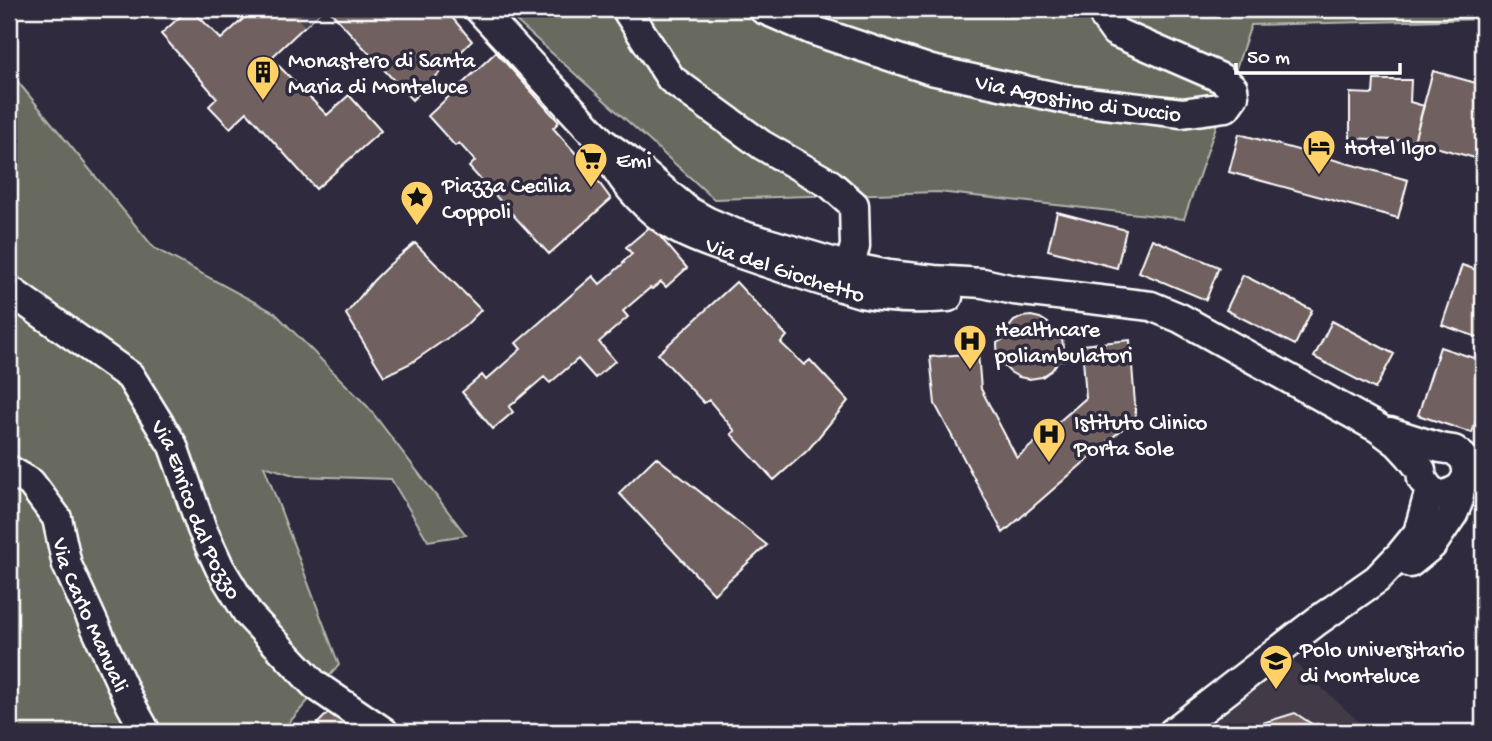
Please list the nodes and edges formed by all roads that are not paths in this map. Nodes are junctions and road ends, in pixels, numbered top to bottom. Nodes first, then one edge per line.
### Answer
1 (479, 9) edge
2 (626, 9) edge
3 (763, 9) edge
4 (1104, 9) edge
5 (602, 142) junction
6 (849, 267) junction
7 (9, 290) edge
8 (1014, 290) junction
9 (1378, 428) junction
10 (1462, 455) edge
11 (9, 470) edge
12 (1425, 480) junction
13 (1460, 488) junction
14 (1377, 579) junction
15 (374, 729) edge
16 (146, 732) edge
17 (1173, 732) edge

1 - 5 street, Via del Giochetto
2 - 6 street
3 - 4 street, Via Agostino di Duccio
5 - 6 street, Via del Giochetto
5 - 8 street, Via del Giochetto
6 - 8 street, Via del Giochetto
7 - 15 street, Via Enrico dal Pozzo
8 - 9 street, Via del Giochetto
9 - 10 street, Via del Giochetto
9 - 12 street, Via del Giochetto
10 - 12 street
10 - 13 street
11 - 16 street, Via Carlo Manuali
12 - 13 street
12 - 14 street
13 - 14 street
14 - 17 street

